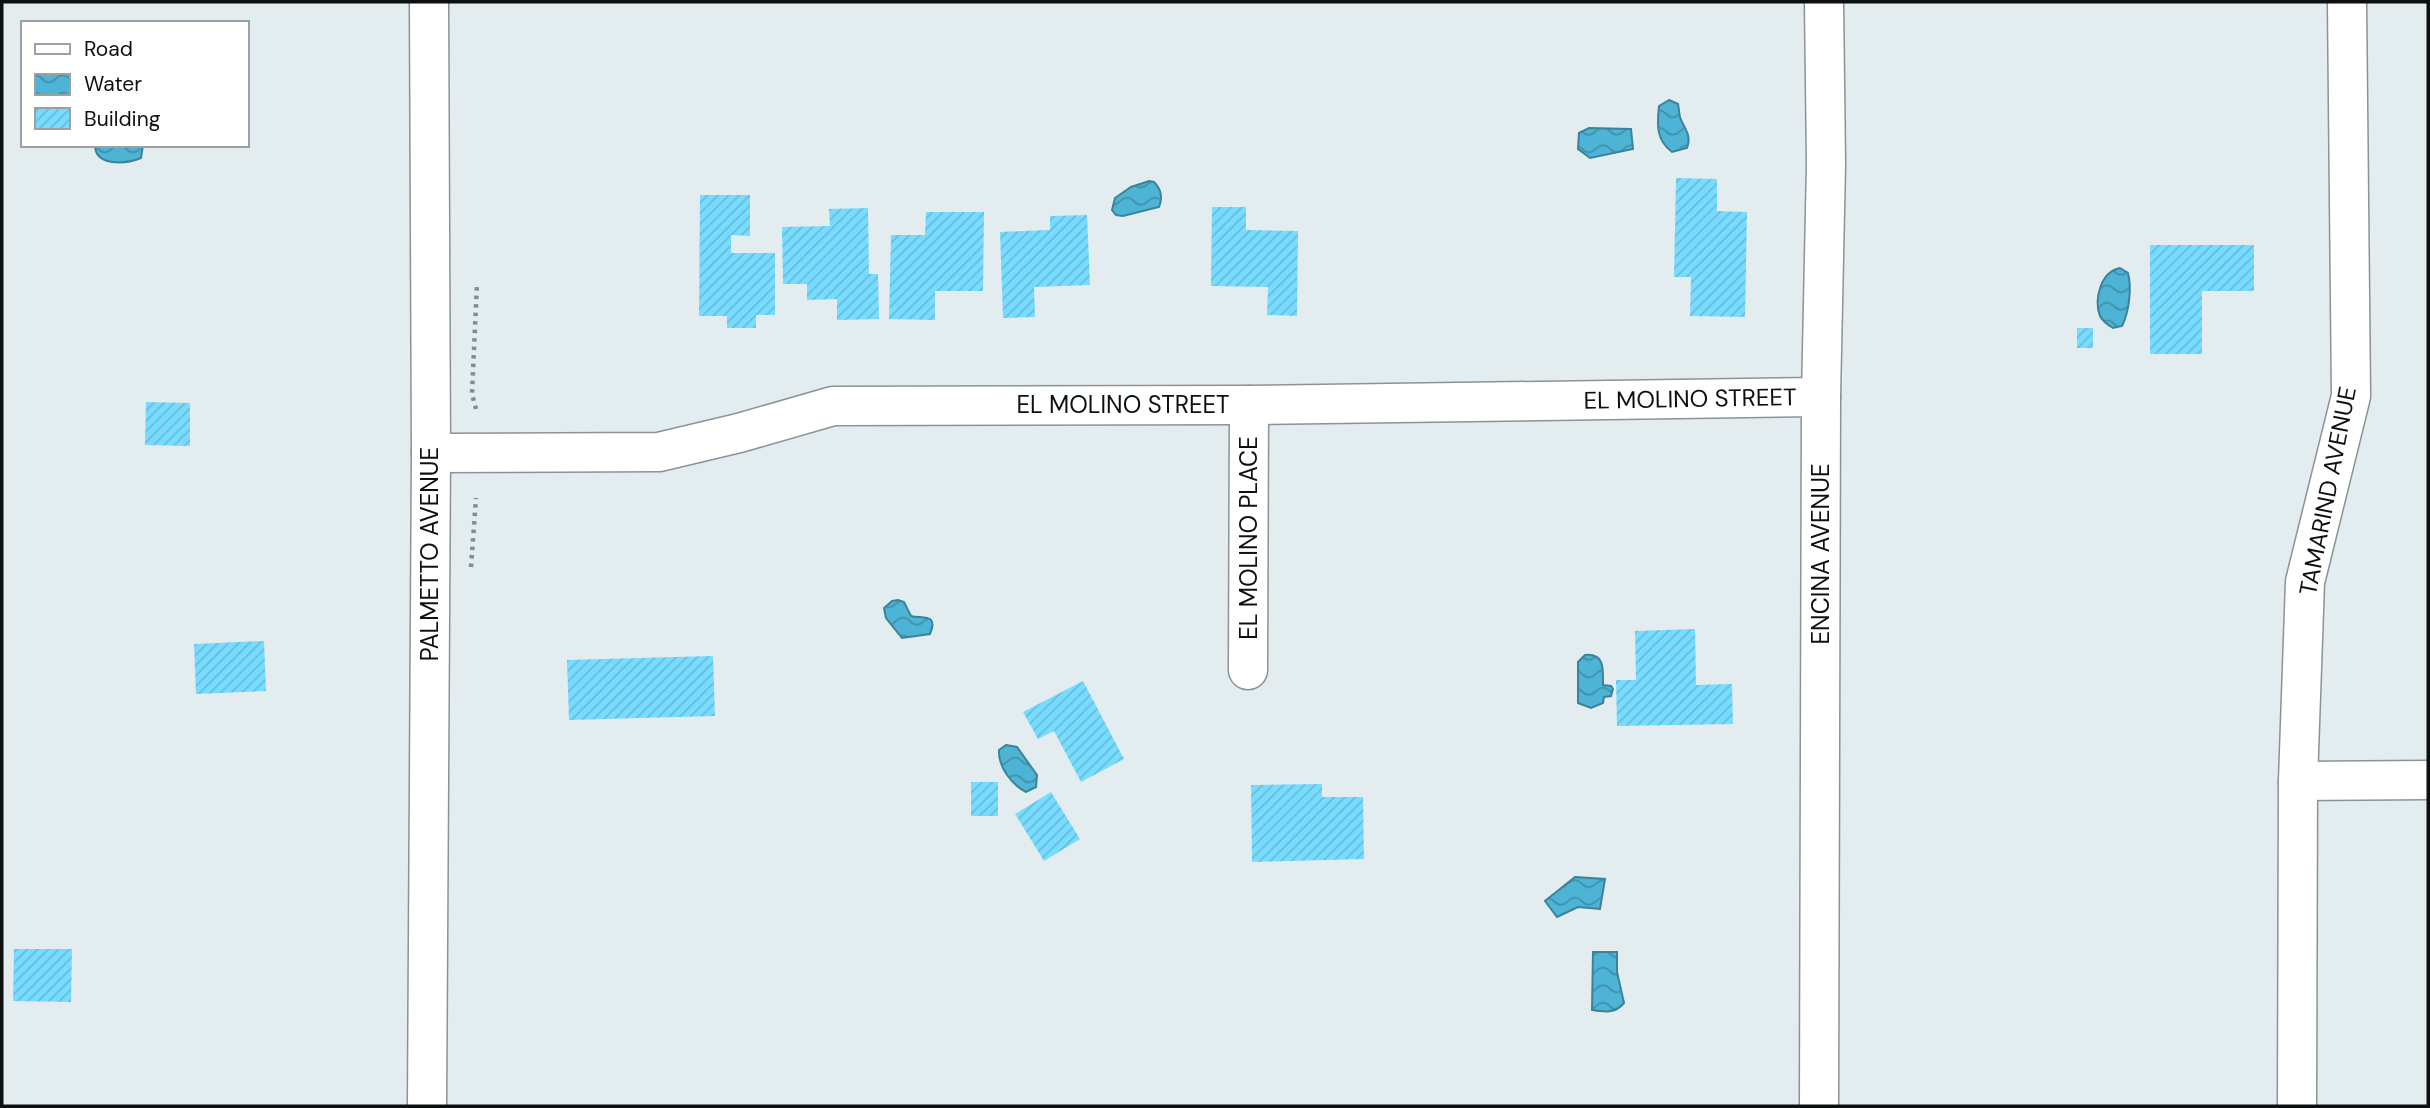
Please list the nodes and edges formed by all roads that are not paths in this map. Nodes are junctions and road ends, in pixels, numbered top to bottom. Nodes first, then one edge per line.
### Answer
1 (429, 2) edge
2 (1824, 2) edge
3 (2347, 2) edge
4 (1821, 397) junction
5 (1249, 405) junction
6 (431, 453) junction
7 (1248, 670) dead end
8 (2428, 780) edge
9 (2298, 781) junction
10 (427, 1106) edge
11 (1819, 1106) edge
12 (2297, 1106) edge

1 - 6 street, PALMETTO AVENUE
2 - 4 street, ENCINA AVENUE
3 - 9 street, TAMARIND AVENUE
4 - 5 street, EL MOLINO STREET
4 - 11 street, ENCINA AVENUE
5 - 6 street, EL MOLINO STREET
5 - 7 street, EL MOLINO PLACE
6 - 10 street, PALMETTO AVENUE
8 - 9 street
9 - 12 street, TAMARIND AVENUE

